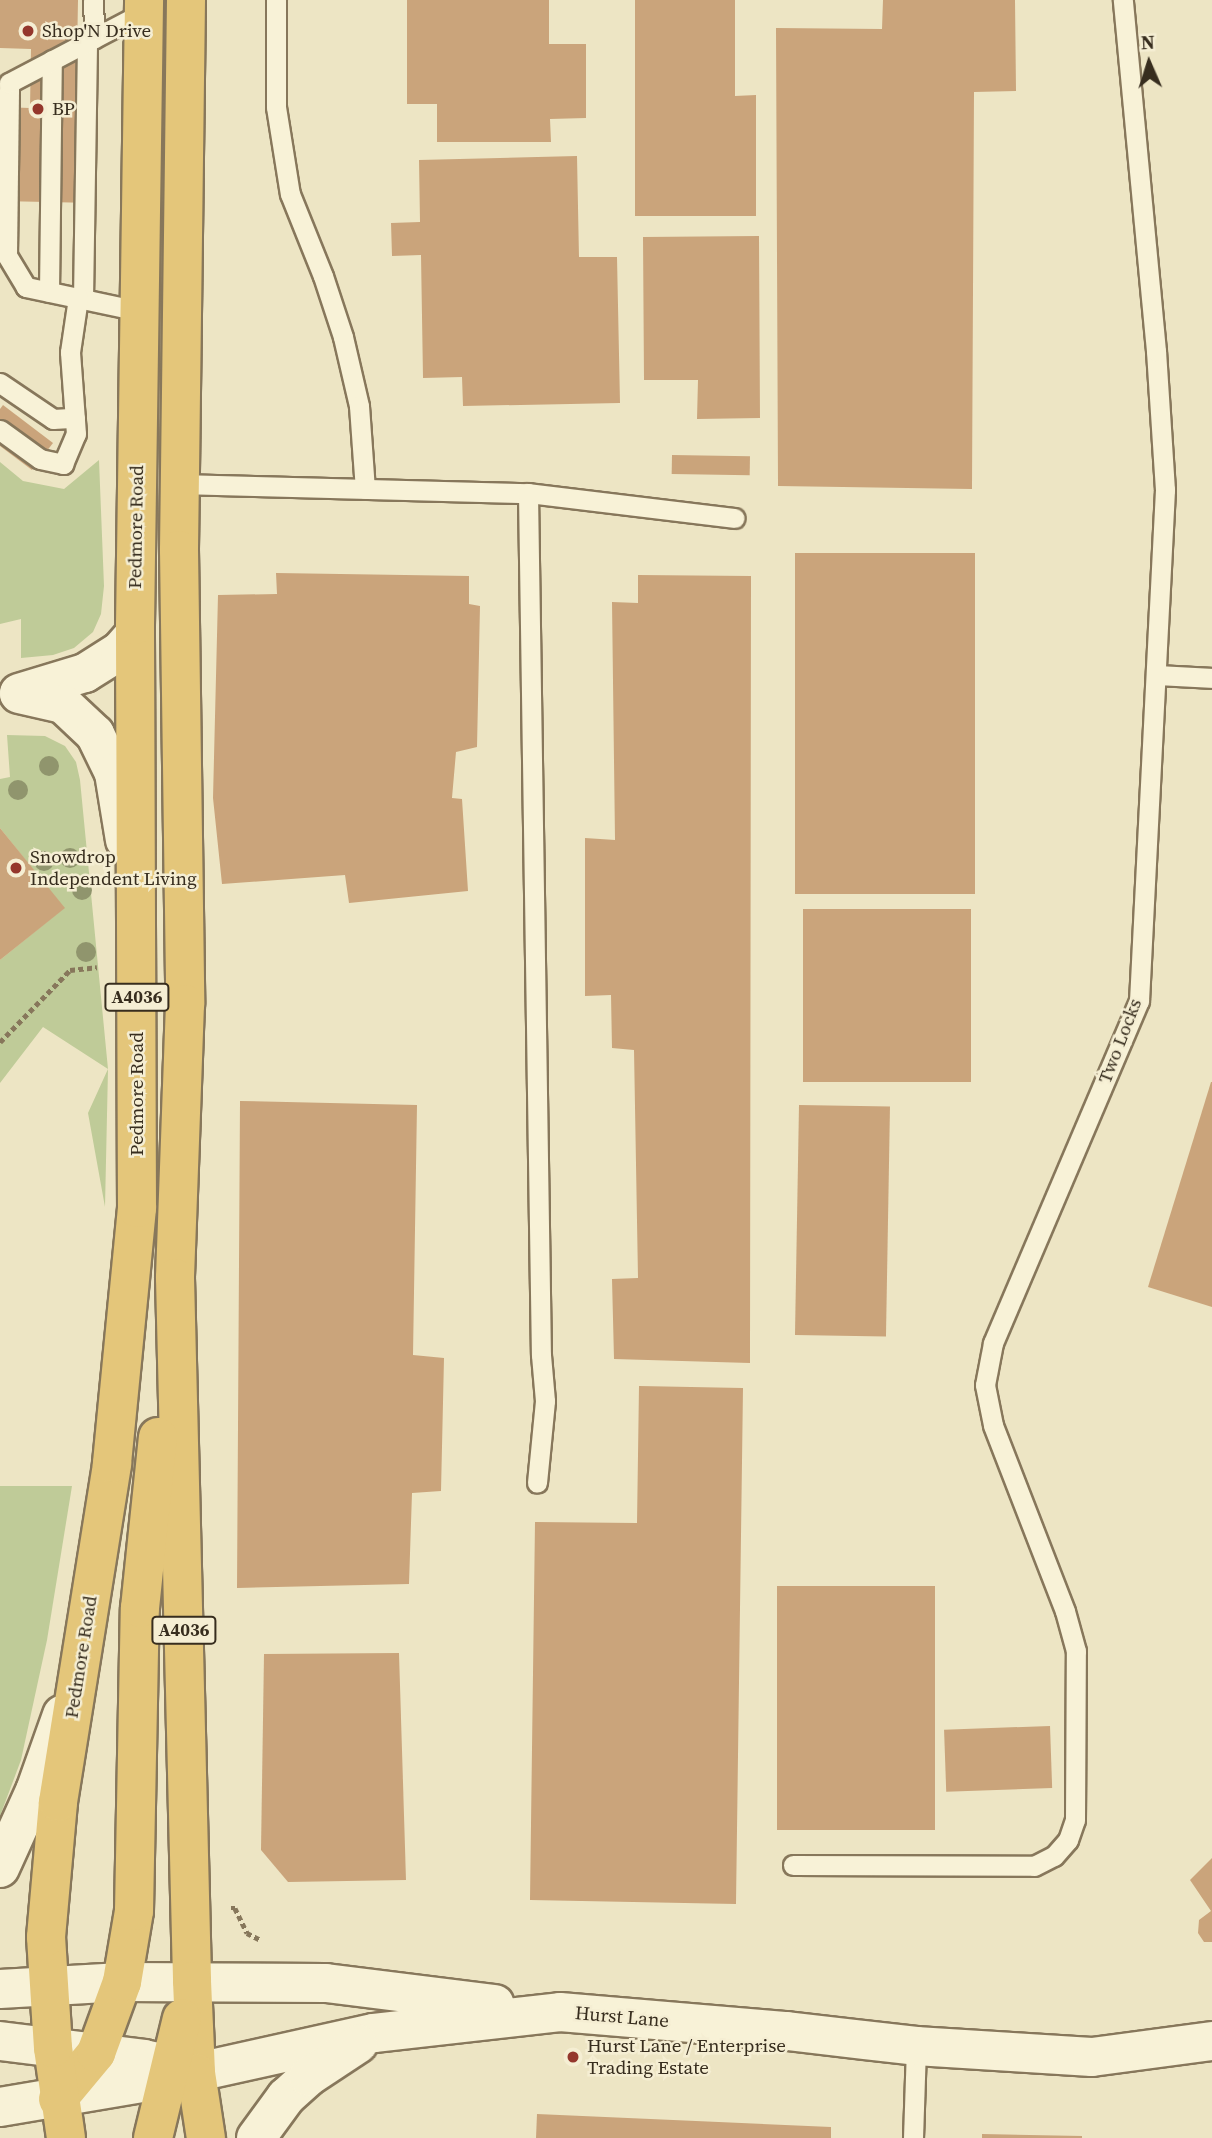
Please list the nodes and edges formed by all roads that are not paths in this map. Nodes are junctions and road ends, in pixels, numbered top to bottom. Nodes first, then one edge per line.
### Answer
1 (93, 0) edge
2 (186, 0) edge
3 (276, 0) edge
4 (1123, 0) edge
5 (144, 6) edge
6 (91, 40) junction
7 (52, 60) junction
8 (4, 86) edge
9 (49, 292) junction
10 (80, 299) junction
11 (139, 311) junction
12 (0, 383) edge
13 (75, 418) junction
14 (0, 430) edge
15 (179, 484) junction
16 (365, 489) junction
17 (528, 493) junction
18 (734, 518) dead end
19 (135, 634) junction
20 (1157, 675) junction
21 (1212, 678) edge
22 (9, 696) edge
23 (137, 905) junction
24 (175, 1279) junction
25 (537, 1483) dead end
26 (80, 1662) junction
27 (793, 1865) dead end
28 (0, 1868) edge
29 (192, 1981) junction
30 (122, 1982) junction
31 (48, 1987) junction
32 (0, 1989) edge
33 (560, 2012) junction
34 (374, 2033) junction
35 (0, 2041) edge
36 (1212, 2041) edge
37 (916, 2046) junction
38 (53, 2048) junction
39 (96, 2053) junction
40 (177, 2072) junction
41 (58, 2099) junction
42 (0, 2107) edge
43 (66, 2138) edge
44 (153, 2138) edge
45 (206, 2138) edge
46 (256, 2138) edge
47 (913, 2138) edge

1 - 6 lane
2 - 15 highway, A4036
3 - 16 lane
4 - 20 lane, Two Locks
5 - 6 lane
5 - 11 highway, Pedmore Road / A4036
6 - 7 lane
6 - 10 lane
7 - 8 lane
7 - 9 lane
8 - 9 lane
9 - 10 lane
10 - 11 lane
10 - 13 lane
11 - 19 highway, Pedmore Road / A4036
12 - 13 lane
13 - 14 lane
15 - 16 lane
15 - 24 highway, A4036
16 - 17 lane
17 - 18 lane
17 - 25 lane
19 - 22 street
19 - 23 highway, Pedmore Road / A4036
20 - 21 lane
20 - 27 lane, Two Locks
22 - 23 street
23 - 26 highway, Pedmore Road / A4036
24 - 29 highway, A4036
24 - 30 highway
26 - 28 street
26 - 31 highway, Pedmore Road / A4036
29 - 30 street
29 - 33 street
29 - 40 highway, A4036
30 - 31 street
30 - 39 highway
31 - 32 street
31 - 38 highway, Pedmore Road / A4036
33 - 34 street, Hurst Lane
33 - 37 street, Hurst Lane
34 - 40 street, Hurst Lane
34 - 46 street
35 - 38 street
36 - 37 street, Hurst Lane
37 - 47 lane
38 - 39 street
38 - 41 highway, Pedmore Road / A4036
39 - 40 street
39 - 41 highway
40 - 41 street, Hurst Lane
40 - 44 highway
40 - 45 highway, A4036
41 - 42 street, Hurst Lane
41 - 43 highway, Pedmore Road / A4036

